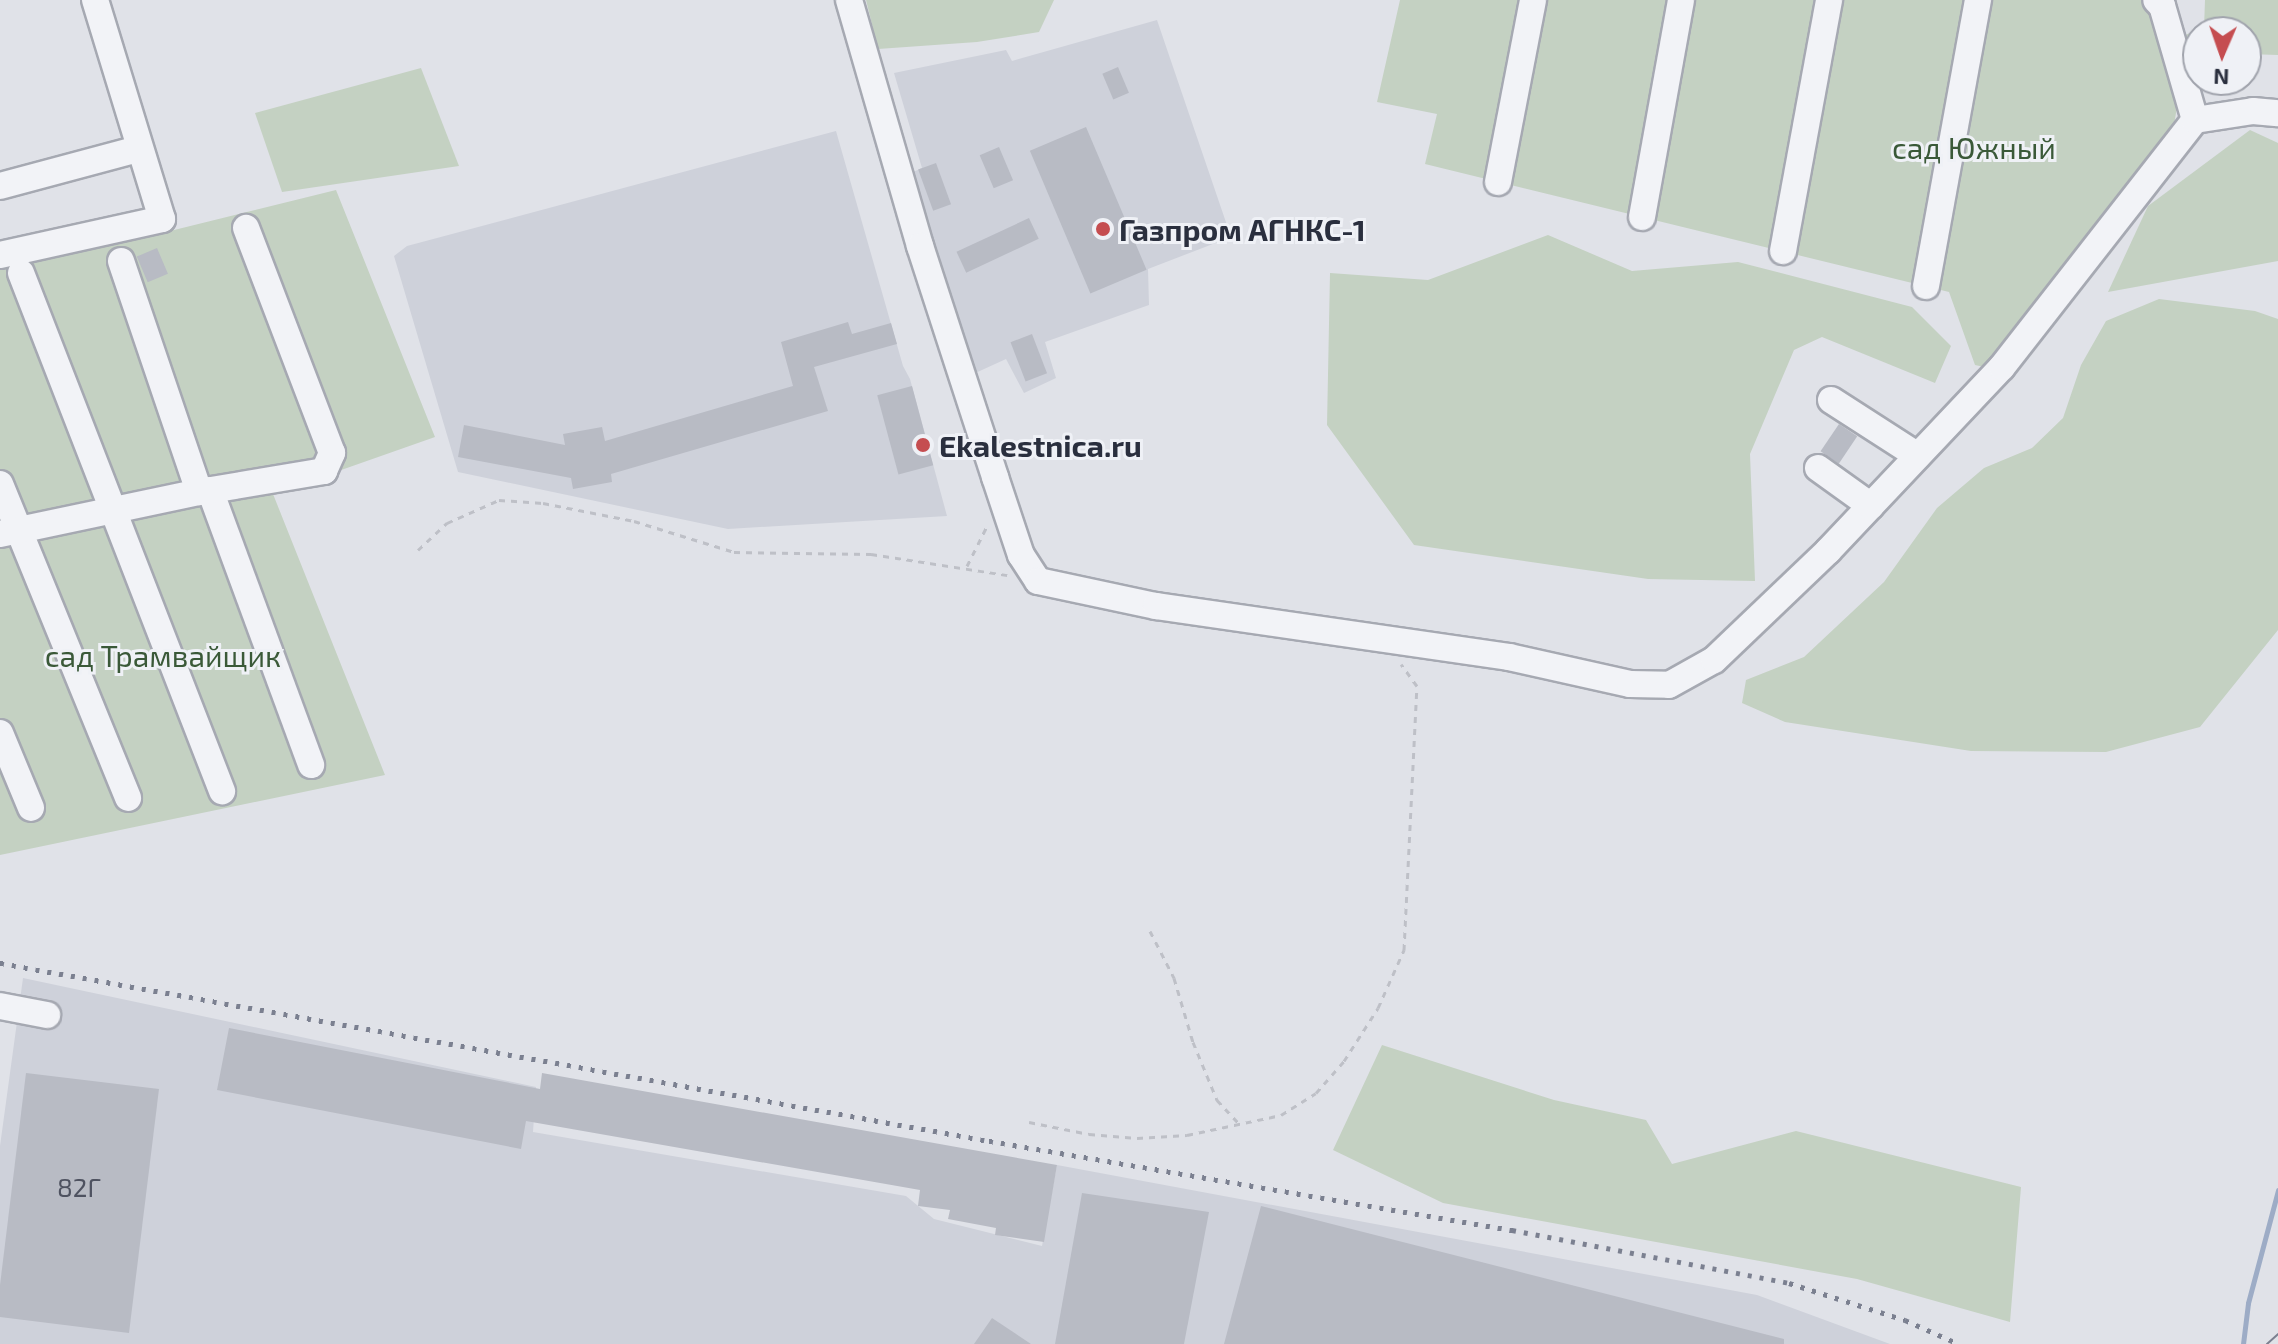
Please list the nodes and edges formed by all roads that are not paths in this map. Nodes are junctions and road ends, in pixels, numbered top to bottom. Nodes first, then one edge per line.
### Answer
1 (95, 0) edge
2 (849, 0) edge
3 (1533, 0) edge
4 (1681, 0) edge
5 (1829, 0) edge
6 (1978, 0) edge
7 (2159, 3) edge
8 (2278, 113) edge
9 (2195, 120) junction
10 (138, 149) junction
11 (1498, 182) dead end
12 (0, 186) edge
13 (1642, 217) dead end
14 (246, 228) dead end
15 (1783, 251) dead end
16 (0, 255) edge
17 (121, 261) dead end
18 (21, 273) dead end
19 (1926, 286) dead end
20 (1831, 400) dead end
21 (1918, 456) junction
22 (1818, 468) dead end
23 (0, 484) edge
24 (204, 491) junction
25 (1871, 506) junction
26 (111, 509) junction
27 (8, 532) edge
28 (0, 733) edge
29 (311, 765) dead end
30 (222, 791) dead end
31 (128, 798) dead end
32 (31, 808) dead end
33 (0, 1006) edge
34 (47, 1015) dead end

1 - 10 street
2 - 25 street
3 - 11 street
4 - 13 street
5 - 15 street
6 - 19 street
7 - 9 street
8 - 9 street
9 - 21 street
10 - 12 street
10 - 16 street
14 - 24 street
17 - 24 street
18 - 26 street
20 - 21 street
21 - 25 street
22 - 25 street
23 - 27 street
24 - 26 street
24 - 29 street
26 - 27 street
26 - 30 street
27 - 31 street
28 - 32 street
33 - 34 street

